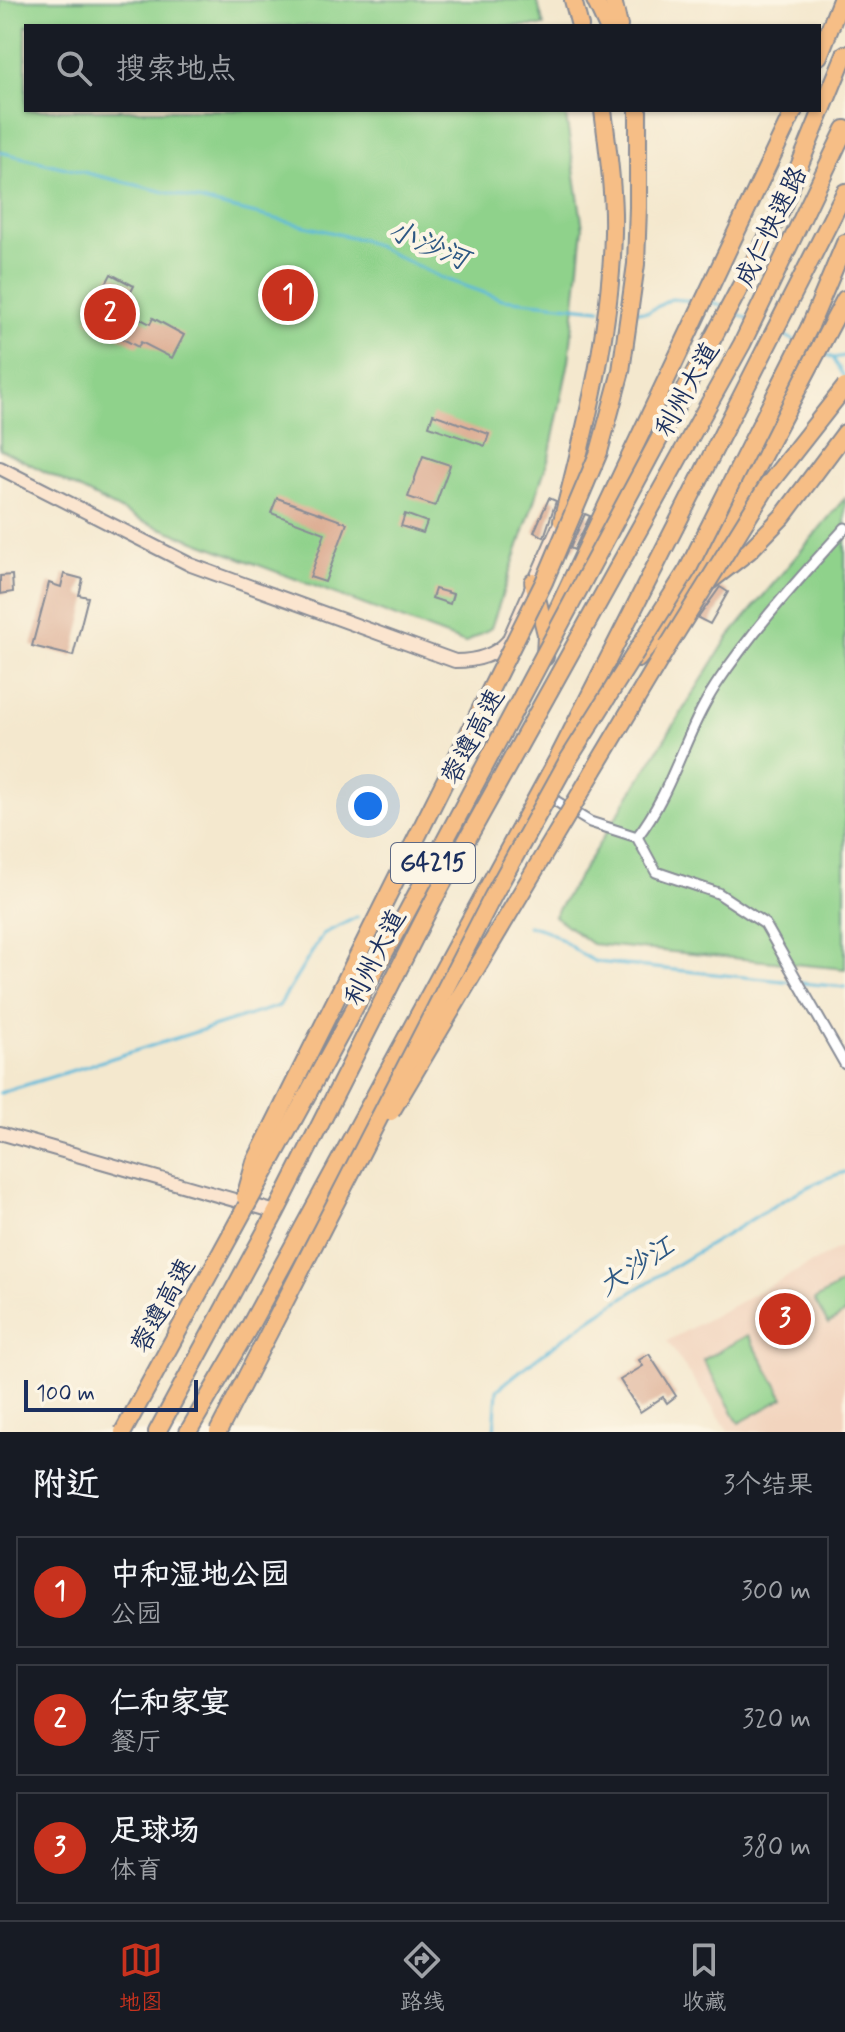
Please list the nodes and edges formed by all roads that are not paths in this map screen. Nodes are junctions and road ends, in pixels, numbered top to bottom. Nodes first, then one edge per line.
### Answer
1 (573, 0) edge
2 (595, 0) edge
3 (613, 0) edge
4 (841, 0) edge
5 (579, 24) edge
6 (606, 24) edge
7 (619, 24) edge
8 (821, 51) edge
9 (845, 54) edge
10 (603, 112) edge
11 (638, 112) edge
12 (793, 112) edge
13 (845, 129) edge
14 (845, 192) edge
15 (845, 243) edge
16 (845, 299) edge
17 (742, 344) joint
18 (765, 354) joint
19 (845, 387) edge
20 (845, 433) edge
21 (0, 468) edge
22 (562, 521) joint
23 (845, 528) edge
24 (533, 582) junction
25 (689, 596) junction
26 (546, 634) junction
27 (542, 699) junction
28 (557, 760) junction
29 (540, 791) junction
30 (637, 837) junction
31 (845, 1064) edge
32 (0, 1133) edge
33 (349, 1172) junction
34 (276, 1212) junction
35 (238, 1224) junction
36 (123, 1432) edge
37 (157, 1432) edge
38 (188, 1432) edge
39 (218, 1432) edge

1 - 5 highway
2 - 6 highway
3 - 7 highway
4 - 8 highway
9 - 35 highway, 蓉遵高速 / G4215, bridge
10 - 22 highway
11 - 35 highway, bridge
12 - 26 highway
13 - 17 highway, 成仁快速路
14 - 18 highway, 成仁快速路
15 - 33 highway, G4215, bridge
16 - 25 highway
17 - 27 highway, 利州大道
18 - 28 highway, 利州大道
19 - 33 highway, bridge
20 - 25 highway
21 - 24 main road
22 - 24 main road
23 - 30 street
24 - 26 highway
25 - 28 highway
26 - 27 highway
27 - 34 highway, 利州大道
28 - 29 highway, 利州大道
29 - 30 street
29 - 38 highway, 利州大道
30 - 31 street
32 - 34 main road
33 - 39 highway, G4215, bridge
34 - 37 highway, 利州大道
35 - 36 highway, 蓉遵高速 / G4215, bridge

